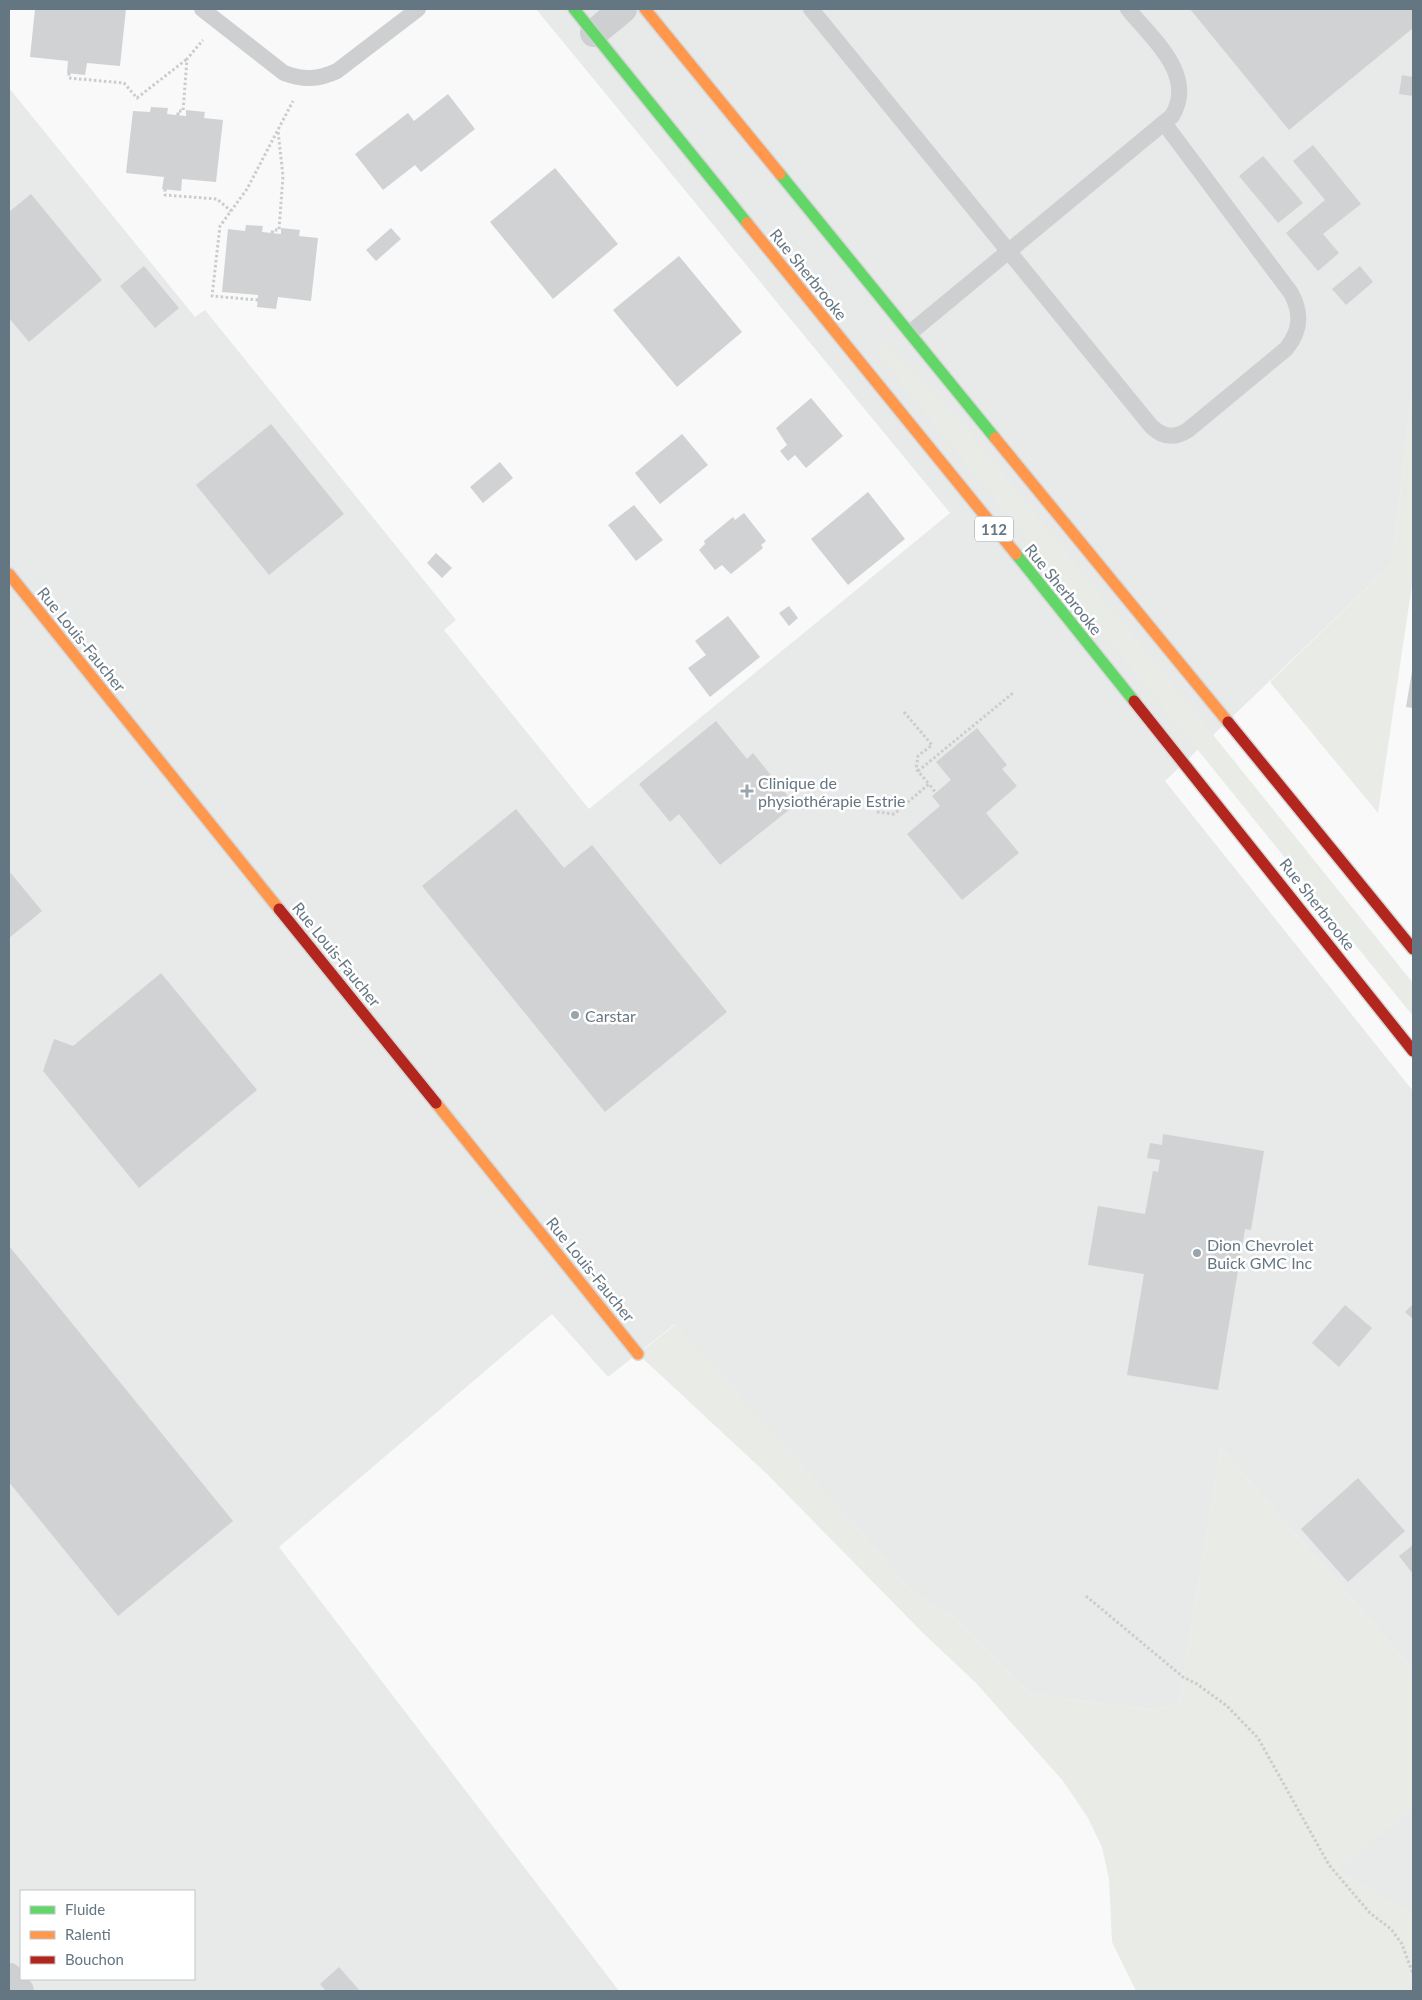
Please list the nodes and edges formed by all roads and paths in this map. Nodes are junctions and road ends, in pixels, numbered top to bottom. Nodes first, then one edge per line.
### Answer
1 (202, 9) edge
2 (418, 9) edge
3 (574, 9) edge
4 (623, 9) edge
5 (645, 9) edge
6 (811, 9) edge
7 (1128, 9) edge
8 (218, 23) junction
9 (594, 33) junction
10 (187, 58) junction
11 (69, 73) dead end
12 (305, 78) junction
13 (178, 115) dead end
14 (1164, 123) junction
15 (278, 131) junction
16 (165, 189) dead end
17 (231, 211) junction
18 (272, 233) dead end
19 (1008, 252) junction
20 (258, 300) dead end
21 (911, 332) junction
22 (9, 574) edge
23 (1013, 692) dead end
24 (904, 712) dead end
25 (918, 771) junction
26 (929, 784) junction
27 (936, 793) dead end
28 (877, 812) dead end
29 (1413, 949) edge
30 (1413, 1051) edge
31 (638, 1354) dead end
32 (1086, 1596) dead end
33 (1413, 1974) edge
34 (9, 1977) edge
35 (20, 1991) edge

1 - 8 lane
2 - 12 lane
3 - 9 main road, Rue Sherbrooke / 112
4 - 9 street
5 - 21 main road
6 - 19 lane
7 - 14 lane
8 - 10 path
8 - 12 lane
9 - 30 main road, Rue Sherbrooke / 112
10 - 11 path
10 - 13 path
12 - 15 path
14 - 19 lane
14 - 19 lane
15 - 17 path
15 - 18 path
16 - 17 path
17 - 20 path
19 - 21 lane
21 - 29 main road
22 - 31 main road, Rue Louis-Faucher
23 - 25 path
24 - 25 path
25 - 26 path
26 - 27 path
26 - 28 path
32 - 33 path
34 - 35 street

